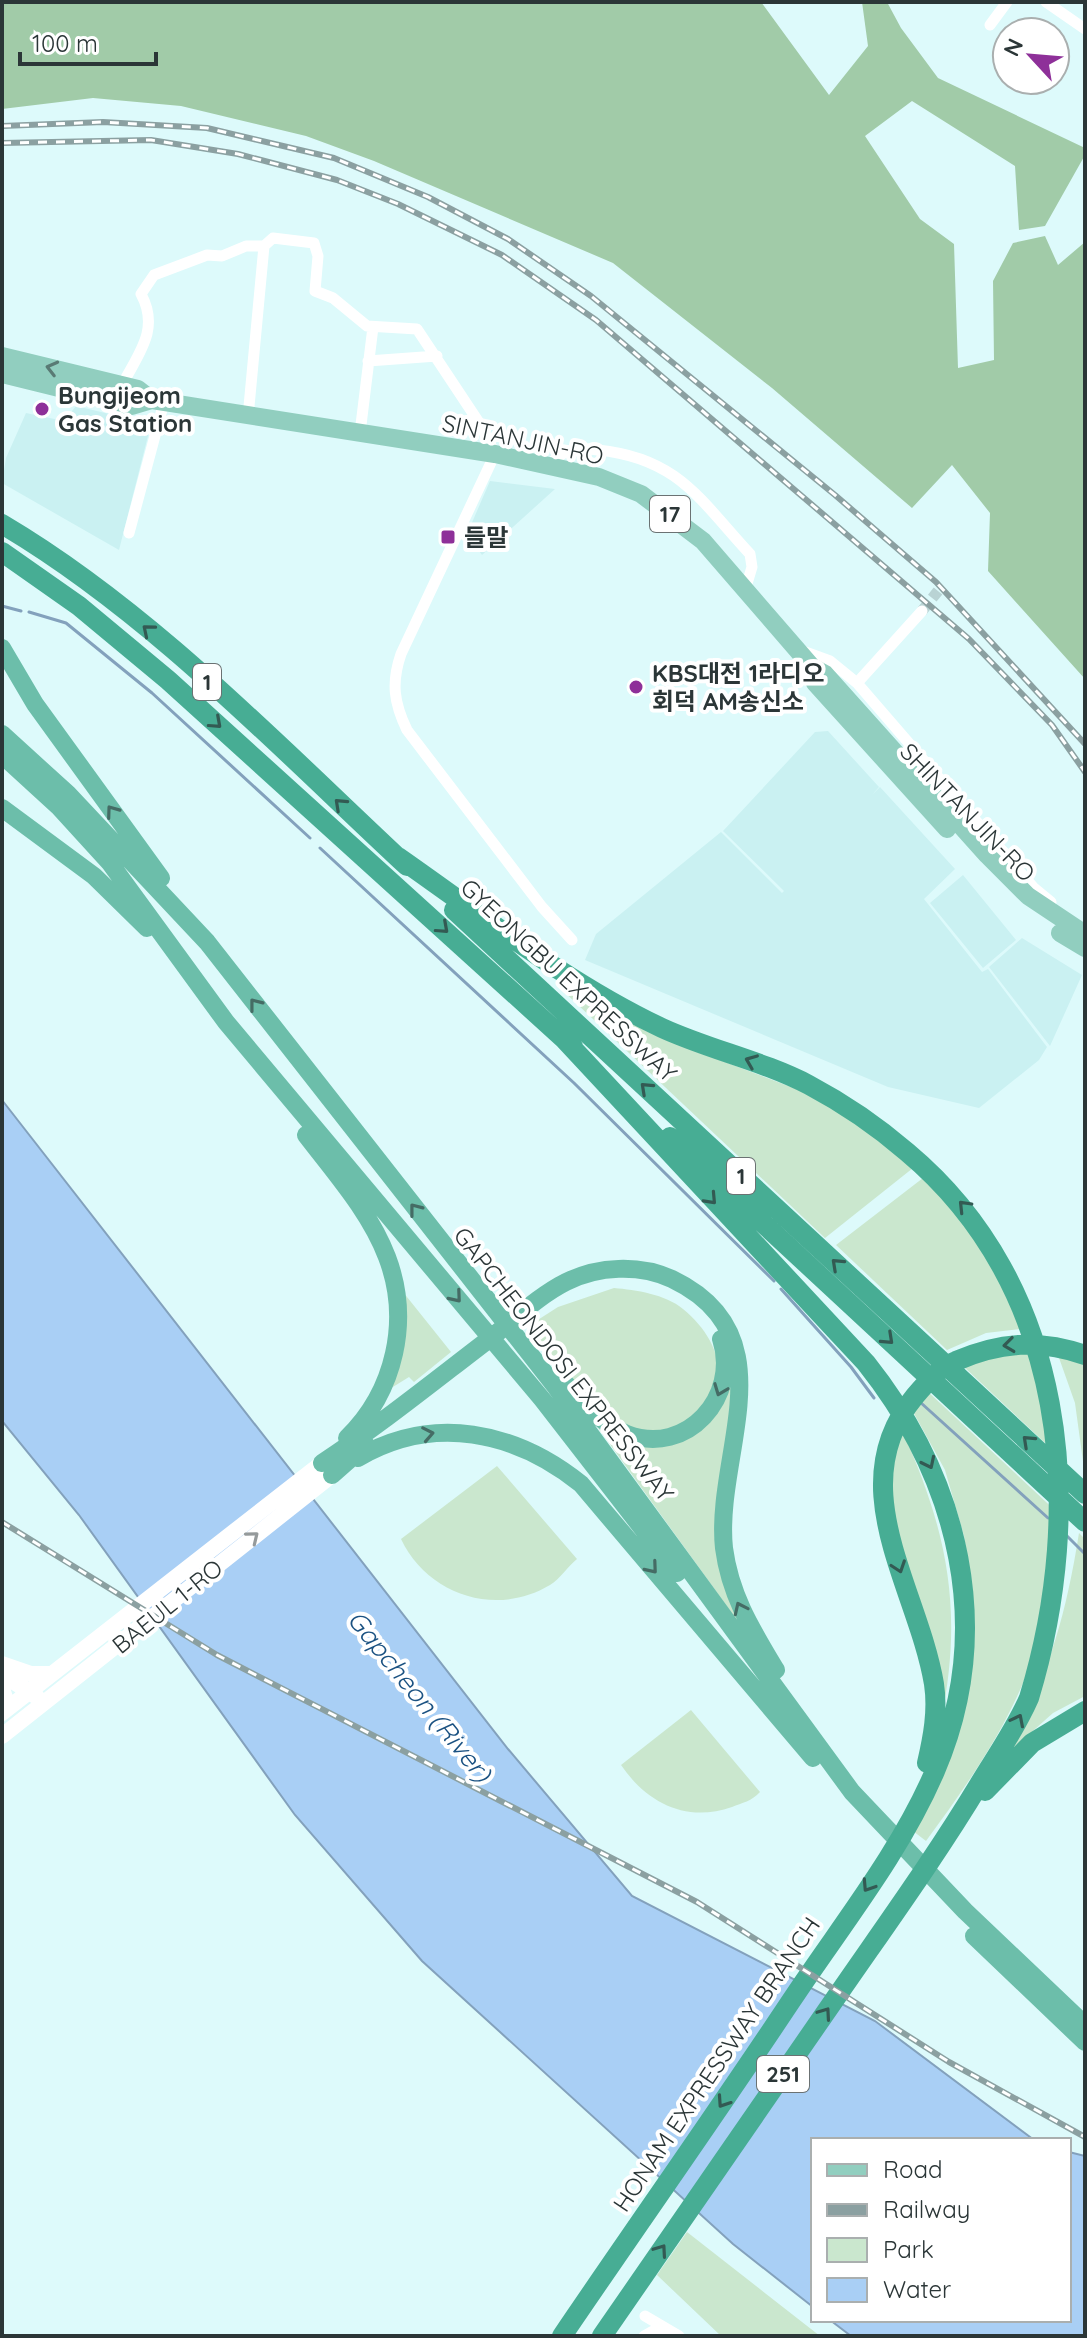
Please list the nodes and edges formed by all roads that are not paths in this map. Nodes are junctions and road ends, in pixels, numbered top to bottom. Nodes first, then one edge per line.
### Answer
1 (1007, 2) edge
2 (1046, 2) edge
3 (990, 25) dead end
4 (1085, 29) edge
5 (264, 246) junction
6 (373, 327) junction
7 (2, 356) edge
8 (437, 356) junction
9 (368, 361) junction
10 (2, 374) edge
11 (122, 385) junction
12 (158, 401) junction
13 (248, 417) junction
14 (360, 433) junction
15 (495, 454) junction
16 (549, 465) junction
17 (2, 524) edge
18 (129, 533) dead end
19 (2, 552) edge
20 (746, 587) junction
21 (922, 611) tunnel mouth
22 (2, 648) edge
23 (797, 649) junction
24 (843, 686) junction
25 (2, 734) edge
26 (2, 755) edge
27 (2, 808) edge
28 (398, 857) junction
29 (1085, 923) edge
30 (1085, 934) edge
31 (572, 940) dead end
32 (207, 942) junction
33 (1085, 948) edge
34 (196, 981) junction
35 (226, 1022) junction
36 (564, 1039) junction
37 (448, 1252) junction
38 (530, 1312) junction
39 (1085, 1355) edge
40 (327, 1469) junction
41 (1085, 1494) edge
42 (1085, 1522) edge
43 (2, 1664) edge
44 (2, 1674) edge
45 (52, 1674) junction
46 (2, 1688) edge
47 (31, 1690) junction
48 (43, 1704) junction
49 (1085, 1711) edge
50 (2, 1713) edge
51 (804, 1726) junction
52 (2, 1736) edge
53 (813, 1758) junction
54 (910, 1820) junction
55 (949, 1834) junction
56 (1085, 2025) edge
57 (1085, 2042) edge
58 (645, 2316) dead end
59 (562, 2336) edge
60 (602, 2336) edge
61 (644, 2336) edge
62 (671, 2336) edge
63 (679, 2336) edge

1 - 3 street
2 - 4 street
5 - 6 street
5 - 11 street
5 - 13 street
6 - 8 street
6 - 9 street
11 -> 7 main road, SINTANJIN-RO / 17
8 - 9 street
8 - 15 street
9 - 14 street
10 - 12 main road, SINTANJIN-RO / 17
11 - 12 main road, SINTANJIN-RO / 17
12 - 13 main road, SINTANJIN-RO / 17
12 - 18 street
13 - 14 main road, SINTANJIN-RO / 17
14 - 15 main road, SINTANJIN-RO / 17
15 - 16 main road, SINTANJIN-RO / 17
15 - 31 street
16 - 20 main road, SINTANJIN-RO / 17
16 - 20 street
28 -> 17 highway, GYEONGBU EXPRESSWAY / 1
19 -> 36 highway, GYEONGBU EXPRESSWAY / 1
20 - 23 main road, SINTANJIN-RO / 17
21 - 24 street
32 -> 22 highway
23 - 24 street
23 - 24 main road, SINTANJIN-RO / 17
24 - 29 street
24 - 30 main road, SHINTANJIN-RO / 17
24 - 33 main road, SHINTANJIN-RO / 17
25 - 32 highway, GAPCHEONDOSI EXPRESSWAY
26 - 34 highway, GAPCHEONDOSI EXPRESSWAY
27 - 34 highway
41 -> 28 highway, GYEONGBU EXPRESSWAY / 1
55 -> 28 highway
37 -> 32 highway, GAPCHEONDOSI EXPRESSWAY
34 - 35 highway, GAPCHEONDOSI EXPRESSWAY
35 - 40 highway
35 -> 53 highway, GAPCHEONDOSI EXPRESSWAY
36 -> 42 highway, GYEONGBU EXPRESSWAY / 1
36 -> 54 highway
38 -> 37 highway
37 - 51 highway, GAPCHEONDOSI EXPRESSWAY
38 - 40 highway
51 -> 38 highway
39 -> 54 highway
40 - 45 main road, BAEUL 1-RO
48 -> 40 main road, BAEUL 1-RO
40 -> 53 highway
43 - 45 main road
44 - 47 main road
45 - 47 main road, BAEUL 1-RO
46 - 50 main road
47 - 48 main road
47 - 50 main road, BAEUL 1-RO
48 - 52 main road, BAEUL 1-RO
49 - 55 highway
51 - 56 highway, GAPCHEONDOSI EXPRESSWAY
53 - 57 highway, GAPCHEONDOSI EXPRESSWAY
54 -> 59 highway, HONAM EXPRESSWAY BRANCH / 251
60 -> 55 highway, 251
58 - 63 street
61 - 62 street

